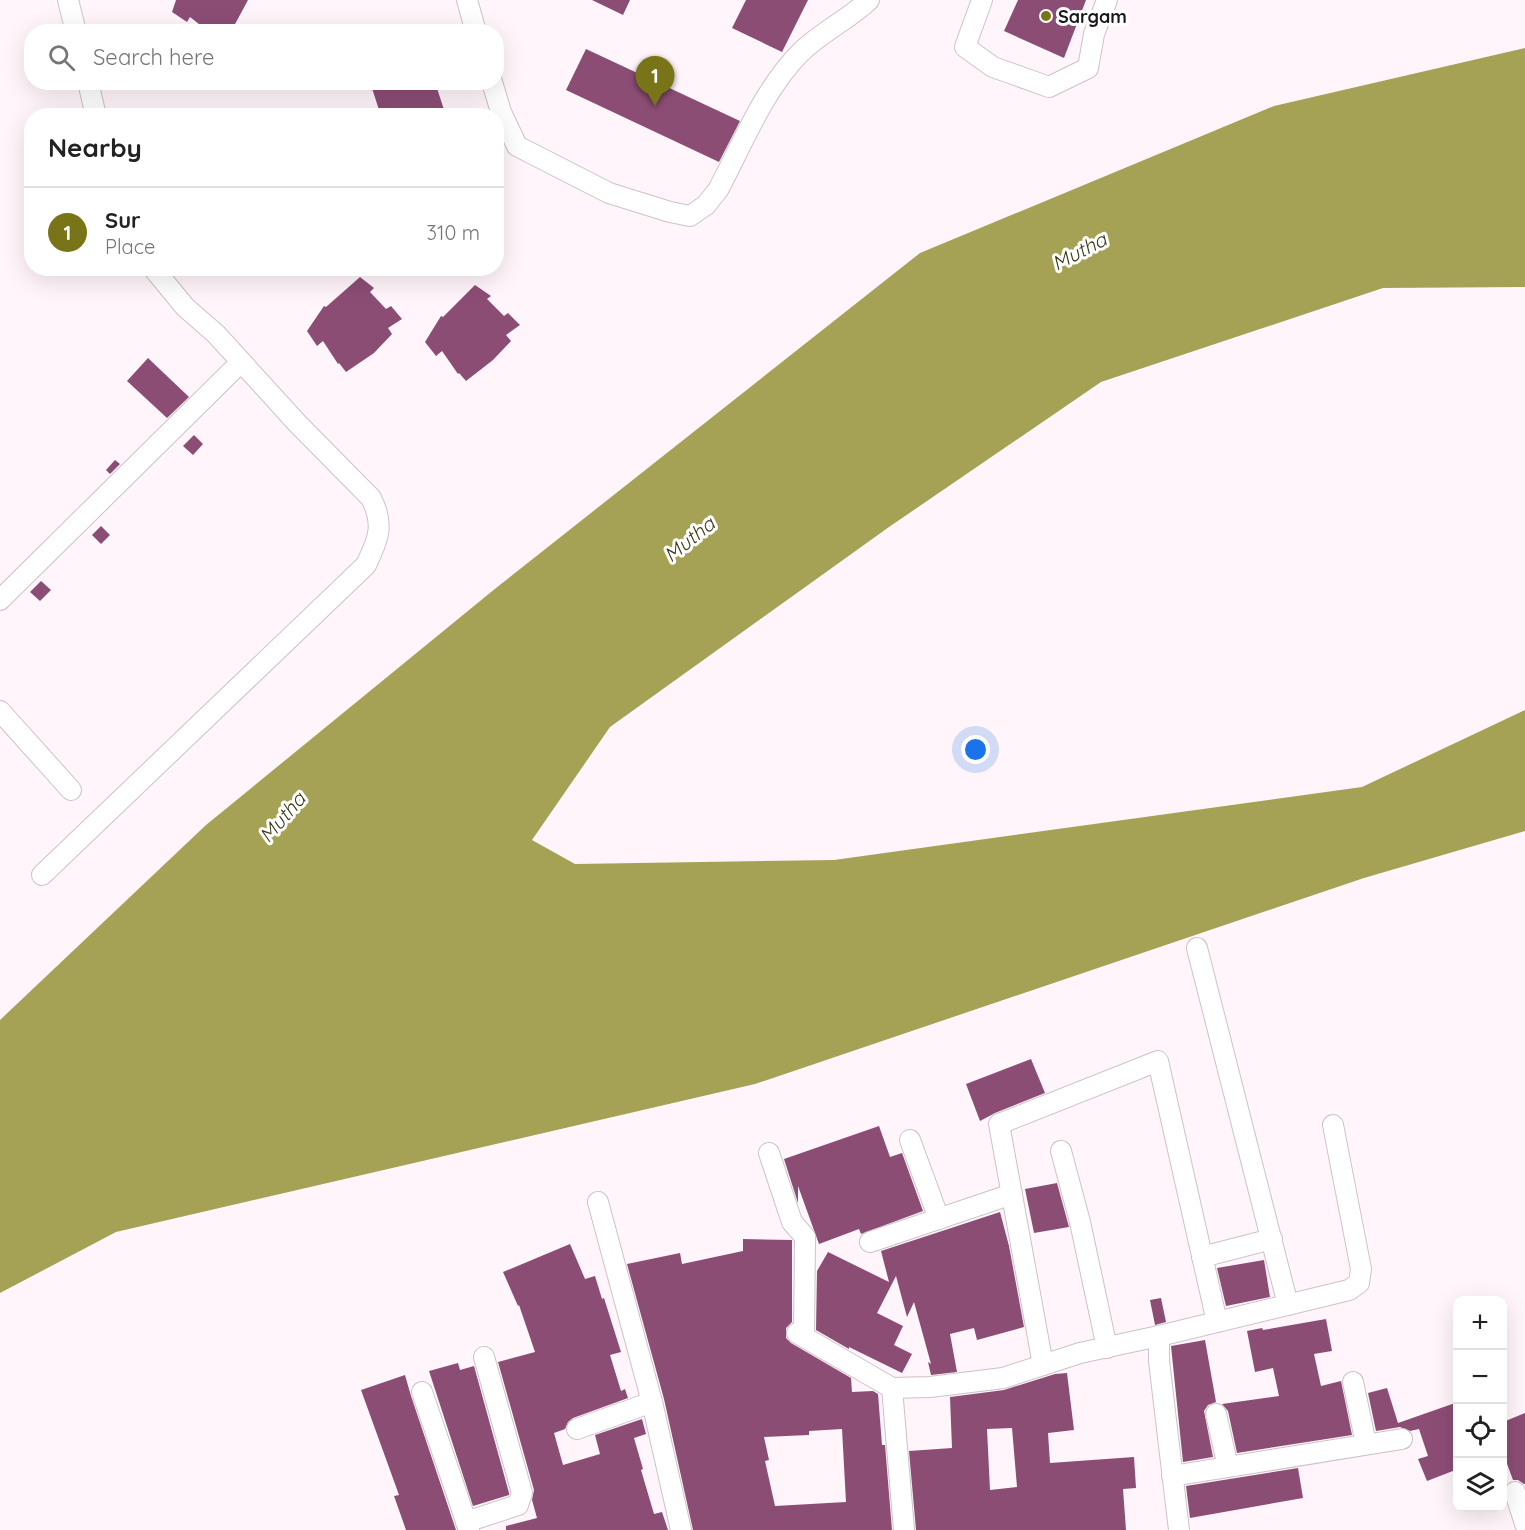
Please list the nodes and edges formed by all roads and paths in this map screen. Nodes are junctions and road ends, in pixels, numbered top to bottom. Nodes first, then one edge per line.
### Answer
1 (68, 0) edge
2 (467, 0) edge
3 (869, 0) edge
4 (982, 0) edge
5 (1107, 0) edge
6 (74, 24) edge
7 (474, 24) edge
8 (90, 90) edge
9 (494, 90) edge
10 (94, 108) edge
11 (500, 108) edge
12 (504, 118) edge
13 (160, 276) edge
14 (241, 362) junction
15 (0, 600) edge
16 (0, 711) edge
17 (71, 790) dead end
18 (42, 875) dead end
19 (1197, 948) dead end
20 (1333, 1125) dead end
21 (910, 1140) dead end
22 (1061, 1151) dead end
23 (769, 1153) dead end
24 (1012, 1194) junction
25 (598, 1202) dead end
26 (939, 1219) junction
27 (1272, 1239) junction
28 (870, 1242) dead end
29 (1202, 1257) junction
30 (1288, 1305) junction
31 (1217, 1322) junction
32 (1159, 1336) junction
33 (1107, 1348) junction
34 (484, 1357) dead end
35 (1043, 1365) junction
36 (1353, 1382) dead end
37 (892, 1388) junction
38 (422, 1392) dead end
39 (652, 1402) junction
40 (1216, 1414) dead end
41 (577, 1429) dead end
42 (1402, 1438) dead end
43 (1366, 1444) junction
44 (1228, 1467) junction
45 (1172, 1476) junction
46 (1515, 1492) dead end
47 (1525, 1524) edge
48 (467, 1526) edge
49 (681, 1530) edge
50 (904, 1530) edge
51 (1179, 1530) edge

1 - 6 street
2 - 7 street
3 - 12 street
4 - 5 street
8 - 10 street
9 - 11 street
13 - 14 street
14 - 15 street
14 - 18 street
16 - 17 street
19 - 27 street
20 - 30 street
21 - 26 street
22 - 33 street
23 - 37 street
24 - 26 street
24 - 29 street
24 - 35 street
25 - 39 street
26 - 28 street
27 - 29 street
27 - 30 street
29 - 31 street
30 - 31 street
31 - 32 street
32 - 33 street
32 - 45 street
33 - 35 street
34 - 48 street
35 - 37 street
36 - 43 street
37 - 50 street
38 - 48 street
39 - 41 street
39 - 49 street
40 - 44 street
42 - 43 street
43 - 44 street
44 - 45 street
45 - 51 street
46 - 47 street

